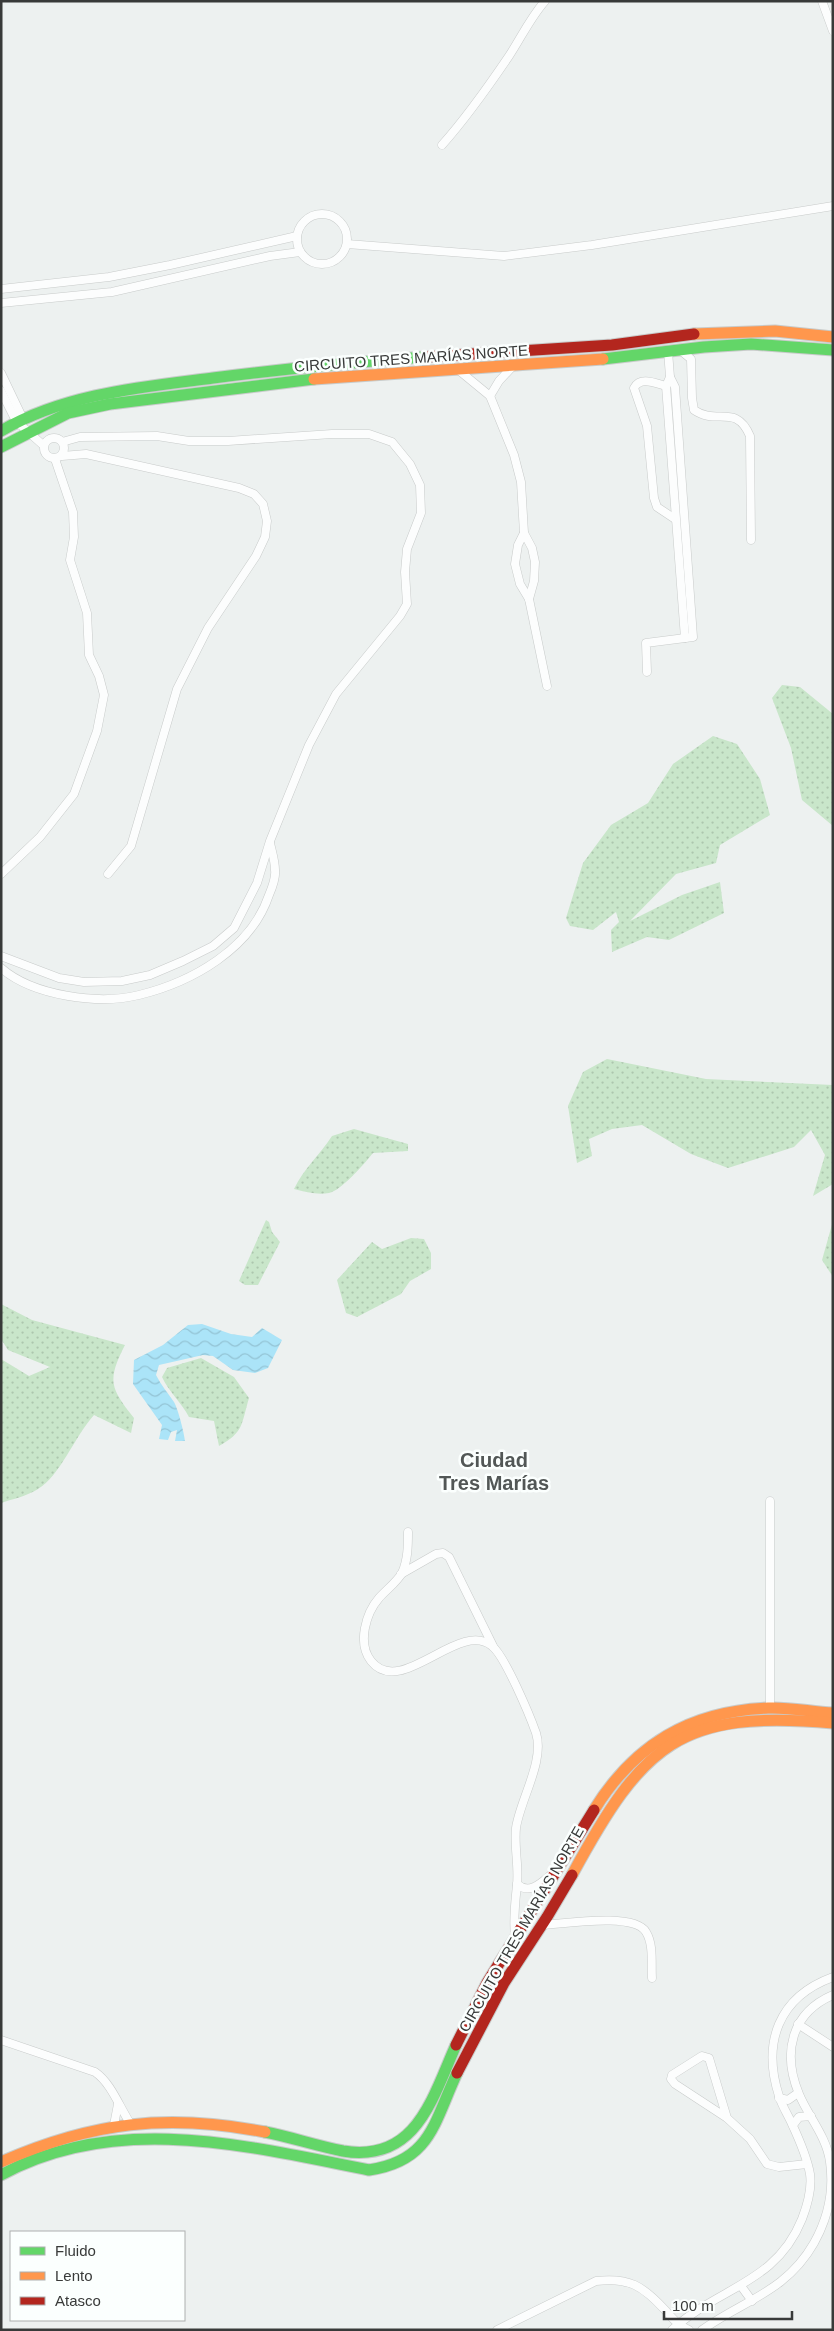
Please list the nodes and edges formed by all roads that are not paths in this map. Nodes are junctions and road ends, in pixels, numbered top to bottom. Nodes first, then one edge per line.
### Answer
1 (545, 1) edge
2 (822, 1) edge
3 (833, 31) edge
4 (442, 145) dead end
5 (833, 206) edge
6 (297, 236) junction
7 (348, 244) junction
8 (300, 252) junction
9 (1, 288) edge
10 (2, 304) edge
11 (833, 337) edge
12 (704, 347) junction
13 (833, 350) edge
14 (674, 351) junction
15 (691, 359) junction
16 (514, 365) junction
17 (456, 368) junction
18 (1, 373) edge
19 (670, 377) junction
20 (666, 386) junction
21 (1, 391) edge
22 (490, 396) junction
23 (20, 420) junction
24 (1, 431) edge
25 (28, 432) junction
26 (62, 442) junction
27 (43, 445) junction
28 (1, 447) edge
29 (59, 457) junction
30 (675, 523) junction
31 (686, 525) junction
32 (524, 533) junction
33 (751, 540) dead end
34 (529, 599) junction
35 (685, 638) junction
36 (647, 672) dead end
37 (547, 686) dead end
38 (270, 842) junction
39 (1, 874) edge
40 (108, 874) dead end
41 (1, 956) edge
42 (1, 968) edge
43 (770, 1501) dead end
44 (408, 1532) dead end
45 (401, 1574) junction
46 (493, 1646) junction
47 (770, 1708) junction
48 (833, 1713) edge
49 (833, 1723) edge
50 (703, 1724) junction
51 (560, 1867) junction
52 (517, 1884) junction
53 (542, 1926) junction
54 (516, 1938) junction
55 (833, 1977) edge
56 (652, 1978) dead end
57 (833, 1995) edge
58 (798, 2024) junction
59 (1, 2040) edge
60 (833, 2047) edge
61 (798, 2093) junction
62 (779, 2098) junction
63 (118, 2104) junction
64 (811, 2116) junction
65 (727, 2118) junction
66 (130, 2123) junction
67 (793, 2124) junction
68 (114, 2125) junction
69 (321, 2144) junction
70 (829, 2145) edge
71 (317, 2160) junction
72 (1, 2162) edge
73 (807, 2164) junction
74 (1, 2176) edge
75 (830, 2217) edge
76 (741, 2286) junction
77 (752, 2301) junction
78 (675, 2327) edge
79 (497, 2330) edge
80 (689, 2330) edge
81 (702, 2330) edge

1 - 4 street
2 - 3 street
5 - 7 street
6 - 7 street
6 - 8 street
6 - 9 street
7 - 8 street
8 - 10 street
11 - 23 street, CIRCUITO TRES MARÍAS NORTE
12 - 13 street, CIRCUITO TRES MARÍAS NORTE
12 - 14 street, CIRCUITO TRES MARÍAS NORTE
12 - 15 street
14 - 15 street
14 - 16 street, CIRCUITO TRES MARÍAS NORTE
14 - 19 street
15 - 33 street
16 - 17 street, CIRCUITO TRES MARÍAS NORTE
16 - 22 street
17 - 22 street
17 - 25 street, CIRCUITO TRES MARÍAS NORTE
18 - 23 street
19 - 20 street
19 - 31 street
20 - 30 street
20 - 30 street
21 - 23 street
22 - 32 street
23 - 24 street, CIRCUITO TRES MARÍAS NORTE
23 - 25 street
25 - 27 street
25 - 28 street, CIRCUITO TRES MARÍAS NORTE
26 - 27 street
26 - 29 street
26 - 38 street
27 - 29 street
29 - 39 street
29 - 40 street
30 - 31 street
30 - 35 street
31 - 35 street
32 - 34 street
32 - 34 street
34 - 37 street
35 - 36 street
38 - 41 street
38 - 42 street
43 - 47 street
44 - 45 street
45 - 46 street
45 - 46 street
46 - 52 street
47 - 48 street, CIRCUITO TRES MARÍAS NORTE
47 - 50 street, CIRCUITO TRES MARÍAS NORTE
49 - 50 street, CIRCUITO TRES MARÍAS NORTE
50 - 51 street, CIRCUITO TRES MARÍAS NORTE
50 - 53 street, CIRCUITO TRES MARÍAS NORTE
51 - 52 street
51 - 54 street, CIRCUITO TRES MARÍAS NORTE
52 - 54 street
53 - 56 street
53 - 71 street, CIRCUITO TRES MARÍAS NORTE
54 - 69 street, CIRCUITO TRES MARÍAS NORTE
55 - 62 street
57 - 58 street
58 - 60 street
58 - 61 street
59 - 63 street
61 - 62 street
61 - 64 street
62 - 67 street
63 - 66 street
63 - 68 street
64 - 67 street
64 - 70 street
65 - 65 street
65 - 73 street
66 - 68 street, CIRCUITO TRES MARÍAS NORTE
66 - 69 street, CIRCUITO TRES MARÍAS NORTE
67 - 73 street
68 - 72 street, CIRCUITO TRES MARÍAS NORTE
69 - 71 street
70 - 75 street
71 - 74 street, CIRCUITO TRES MARÍAS NORTE
73 - 76 street
75 - 77 street
76 - 77 street
76 - 78 street
77 - 81 street
78 - 79 street
78 - 80 street

